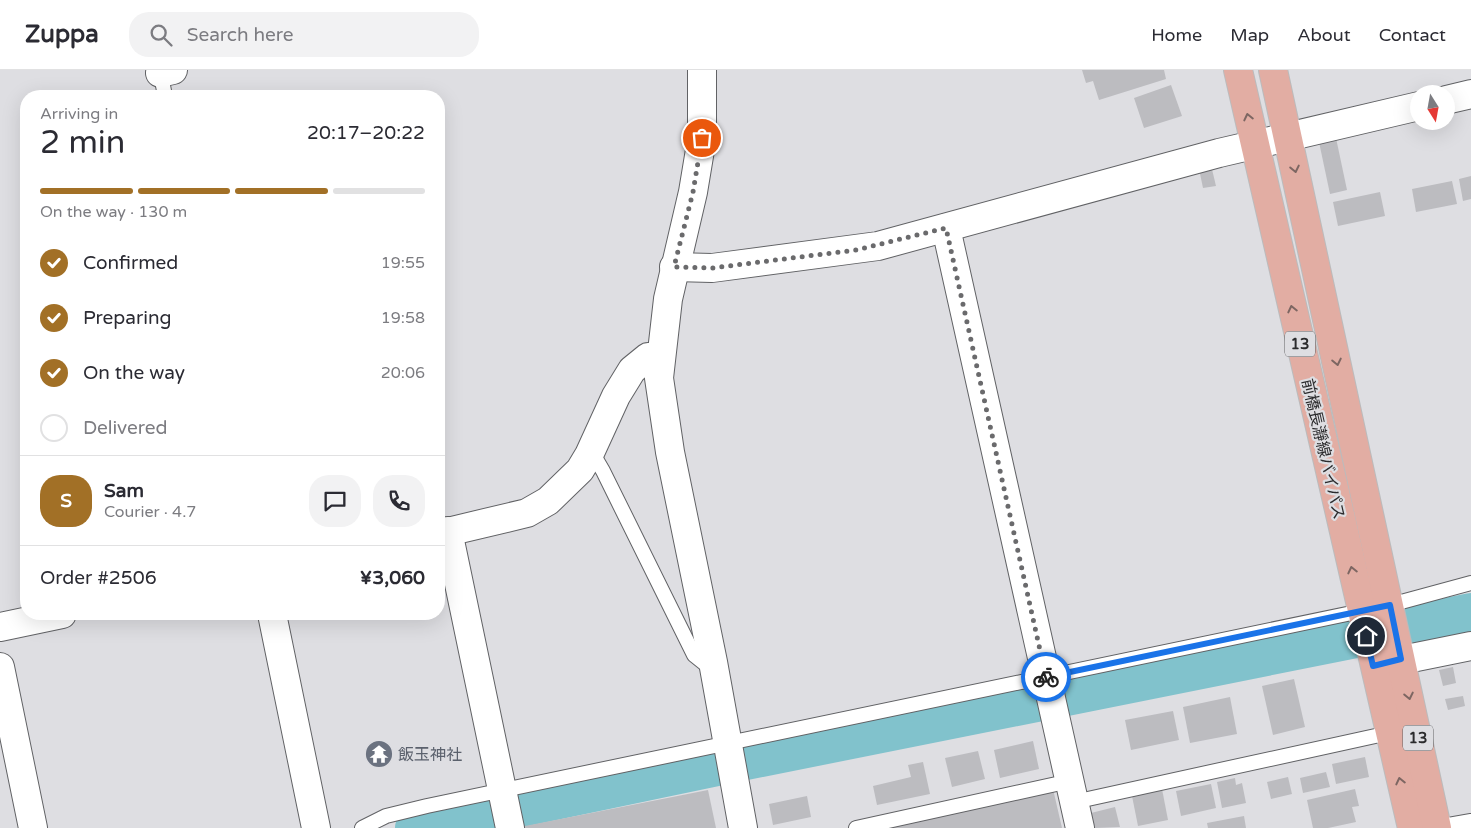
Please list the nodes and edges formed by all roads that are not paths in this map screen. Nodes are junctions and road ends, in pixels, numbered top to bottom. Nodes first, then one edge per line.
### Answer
1 (702, 70) edge
2 (1238, 70) edge
3 (1273, 70) edge
4 (1471, 94) edge
5 (1455, 98) edge
6 (1410, 108) edge
7 (1289, 137) junction
8 (1255, 145) junction
9 (946, 228) junction
10 (674, 267) junction
11 (660, 358) junction
12 (589, 456) junction
13 (445, 532) edge
14 (445, 536) edge
15 (1471, 583) edge
16 (1390, 608) junction
17 (1362, 614) junction
18 (33, 620) edge
19 (273, 620) edge
20 (0, 627) edge
21 (1471, 646) edge
22 (1400, 654) junction
23 (1372, 660) junction
24 (713, 662) junction
25 (0, 667) edge
26 (1047, 681) junction
27 (1390, 734) junction
28 (728, 745) junction
29 (1072, 792) junction
30 (503, 795) junction
31 (1471, 821) edge
32 (510, 827) edge
33 (33, 828) edge
34 (316, 828) edge
35 (362, 828) edge
36 (743, 828) edge
37 (856, 828) edge
38 (1080, 828) edge
39 (1412, 828) edge
40 (1437, 828) edge

1 - 10 street
8 -> 2 main road, 前橋長瀞線バイパス / 13
3 - 7 main road, 前橋長瀞線バイパス / 13
4 - 5 street
6 - 7 street
7 - 8 street
7 -> 16 main road, 前橋長瀞線バイパス / 13
8 - 9 street
17 -> 8 main road, 前橋長瀞線バイパス / 13
9 - 10 street
9 - 26 street
10 - 11 street
11 - 12 street
11 - 24 street
12 - 13 street
12 - 24 lane
14 - 30 street
15 - 16 lane
16 - 17 lane
16 - 22 main road, 前橋長瀞線バイパス / 13
17 - 23 main road, 前橋長瀞線バイパス / 13
17 - 26 lane
18 - 20 street
19 - 34 street
21 - 22 street
22 - 23 street
22 -> 40 main road, 前橋長瀞線バイパス / 13
23 - 27 main road, 前橋長瀞線バイパス / 13
24 - 28 street
25 - 33 street
26 - 28 lane
26 - 29 street
27 - 29 lane
39 -> 27 main road, 前橋長瀞線バイパス / 13
28 - 30 lane
28 - 36 street
29 - 37 lane
29 - 38 street
30 - 32 street
30 - 35 lane
31 - 40 lane

